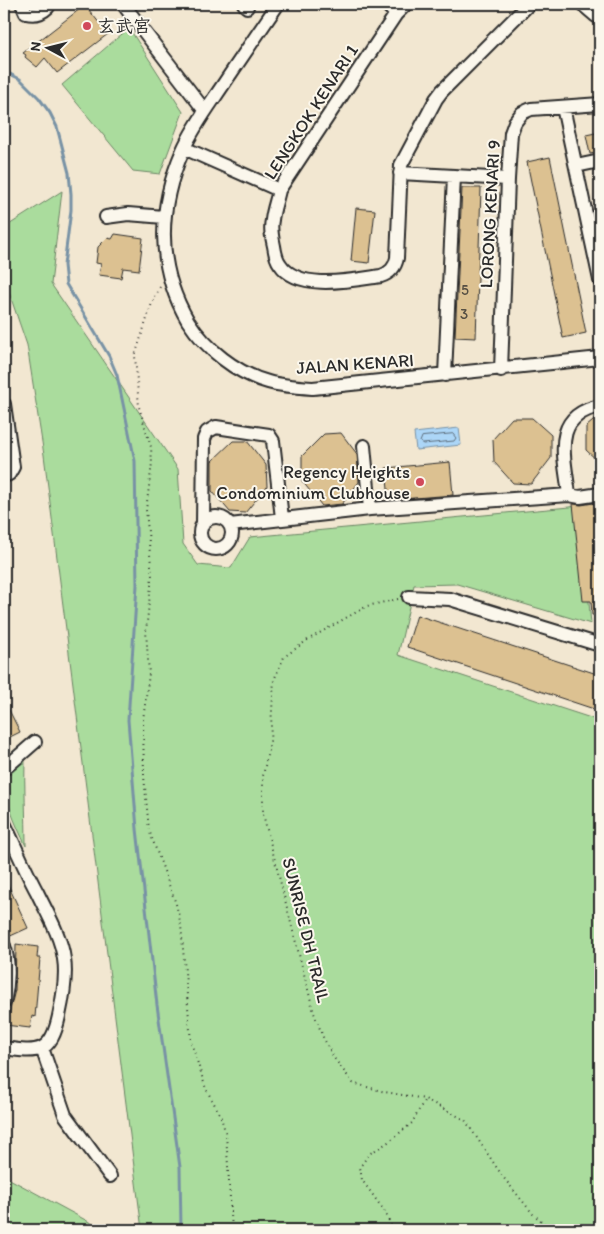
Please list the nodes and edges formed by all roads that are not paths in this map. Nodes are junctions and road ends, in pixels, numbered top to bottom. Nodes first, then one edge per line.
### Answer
1 (22, 4) edge
2 (48, 4) edge
3 (123, 4) edge
4 (278, 4) edge
5 (386, 4) edge
6 (406, 4) edge
7 (529, 4) edge
8 (582, 4) edge
9 (396, 14) junction
10 (600, 16) edge
11 (600, 104) edge
12 (563, 107) junction
13 (205, 111) junction
14 (184, 148) junction
15 (600, 161) edge
16 (576, 166) junction
17 (400, 173) junction
18 (454, 176) junction
19 (508, 179) junction
20 (280, 190) junction
21 (106, 217) dead end
22 (164, 217) junction
23 (600, 280) edge
24 (600, 358) edge
25 (501, 370) junction
26 (445, 375) junction
27 (4, 404) edge
28 (600, 406) edge
29 (364, 446) dead end
30 (4, 476) edge
31 (600, 486) edge
32 (600, 494) edge
33 (568, 496) junction
34 (370, 509) junction
35 (282, 518) junction
36 (202, 525) junction
37 (230, 525) junction
38 (409, 596) road end
39 (600, 645) edge
40 (35, 742) dead end
41 (4, 769) edge
42 (4, 823) edge
43 (4, 946) edge
44 (4, 1002) edge
45 (4, 1048) edge
46 (42, 1048) junction
47 (110, 1176) dead end

1 - 2 street
3 - 13 street
4 - 13 street, JALAN KENARI
5 - 9 street
6 - 9 street, LENGKOK KENARI 1
7 - 17 street, LENGKOK KENARI 1
8 - 10 street
9 - 20 street, LENGKOK KENARI 1
11 - 12 street, LORONG KENARI 9
12 - 16 street
12 - 19 street, LORONG KENARI 9
13 - 14 street, JALAN KENARI
14 - 20 street
14 - 22 street, JALAN KENARI
15 - 16 street
16 - 23 street
17 - 18 street
17 - 20 street, LENGKOK KENARI 1
18 - 19 street
18 - 26 street
19 - 25 street, LORONG KENARI 9
21 - 22 street
22 - 26 street, JALAN KENARI
24 - 25 street, JALAN KENARI
25 - 26 street, JALAN KENARI
27 - 30 street
28 - 33 street
29 - 34 street
31 - 33 street
32 - 33 street
33 - 34 street
34 - 35 street
35 - 36 street
35 - 37 street
36 - 37 street
36 - 37 street
38 - 39 street
40 - 41 street
42 - 46 street
43 - 44 street
45 - 46 street
46 - 47 street

